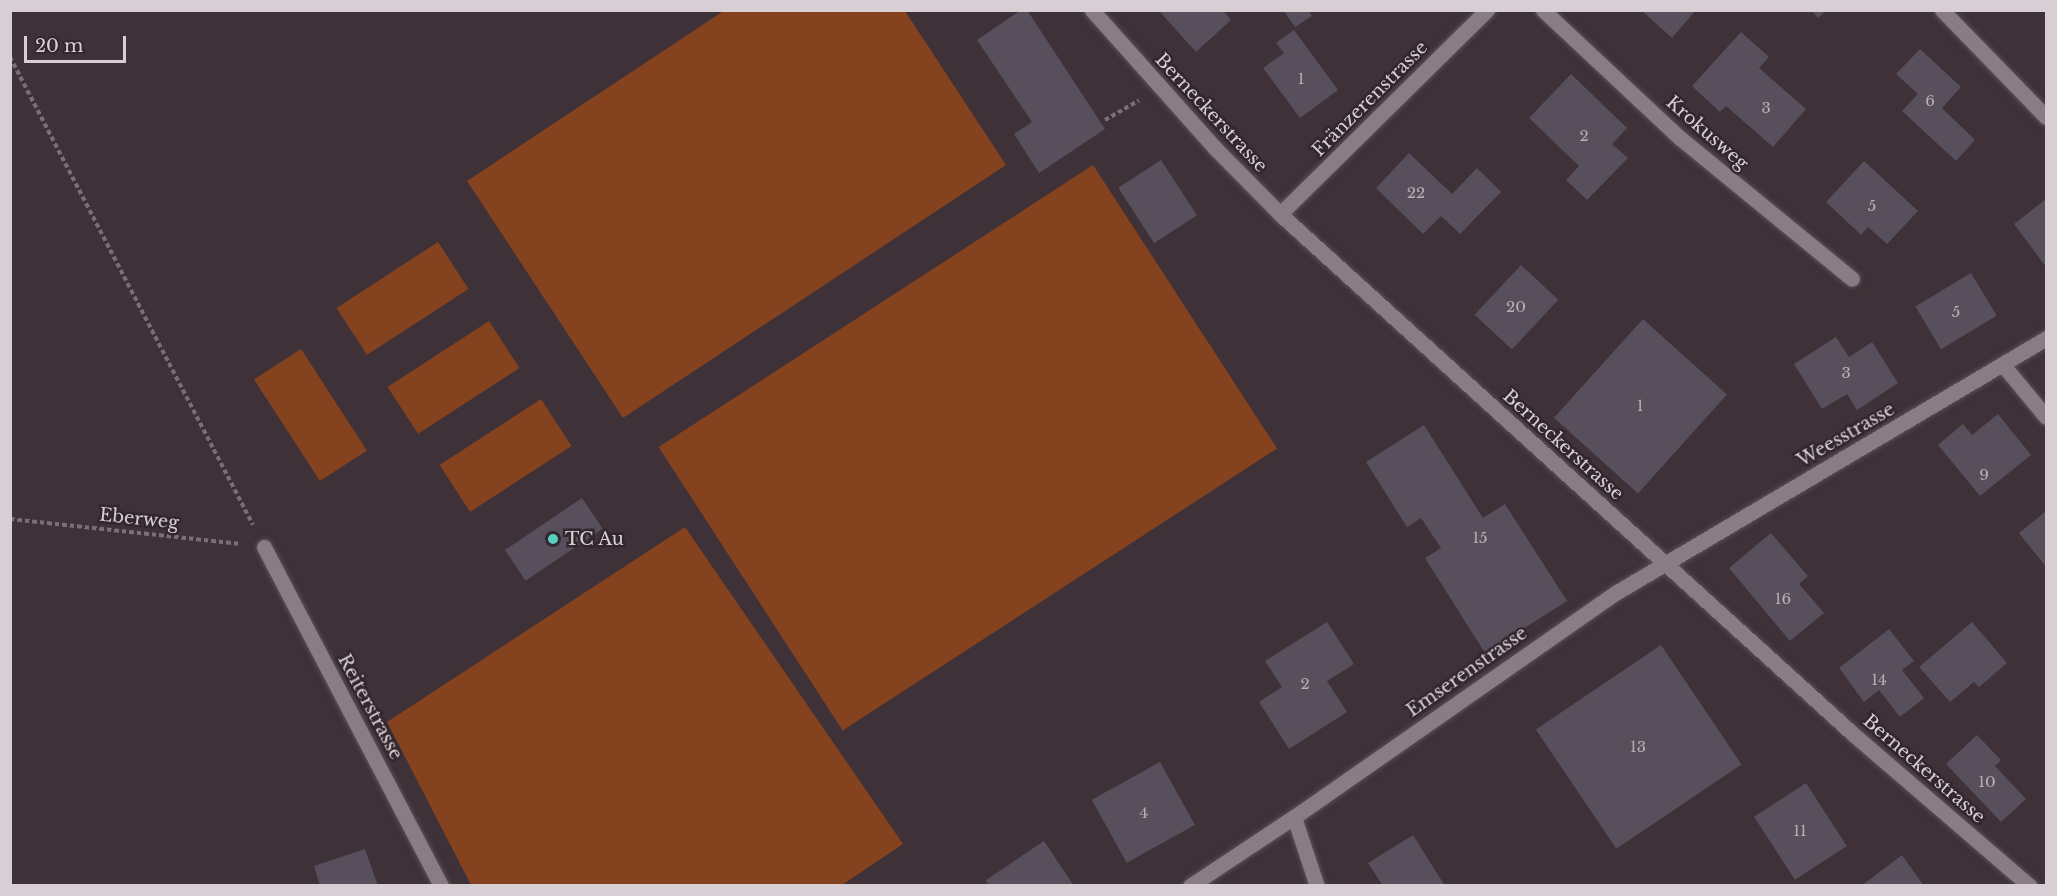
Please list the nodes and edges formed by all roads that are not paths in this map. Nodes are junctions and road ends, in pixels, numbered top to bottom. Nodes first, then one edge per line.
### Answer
1 (1092, 10) edge
2 (1487, 10) edge
3 (1543, 10) edge
4 (1942, 10) edge
5 (2046, 117) edge
6 (1281, 214) junction
7 (1852, 279) dead end
8 (2046, 338) edge
9 (2003, 365) junction
10 (2046, 417) edge
11 (264, 547) road end
12 (1665, 565) junction
13 (1294, 817) junction
14 (441, 885) edge
15 (1190, 885) edge
16 (1317, 885) edge
17 (2030, 885) edge

1 - 6 street, Berneckerstrasse
2 - 6 street, Fränzerenstrasse
3 - 7 street, Krokusweg
4 - 5 street
6 - 12 street, Berneckerstrasse
8 - 9 street, Weesstrasse
9 - 10 street
9 - 12 street, Weesstrasse
11 - 14 street, Reiterstrasse
12 - 13 street, Emserenstrasse
12 - 17 street, Berneckerstrasse
13 - 15 street, Emserenstrasse
13 - 16 street

